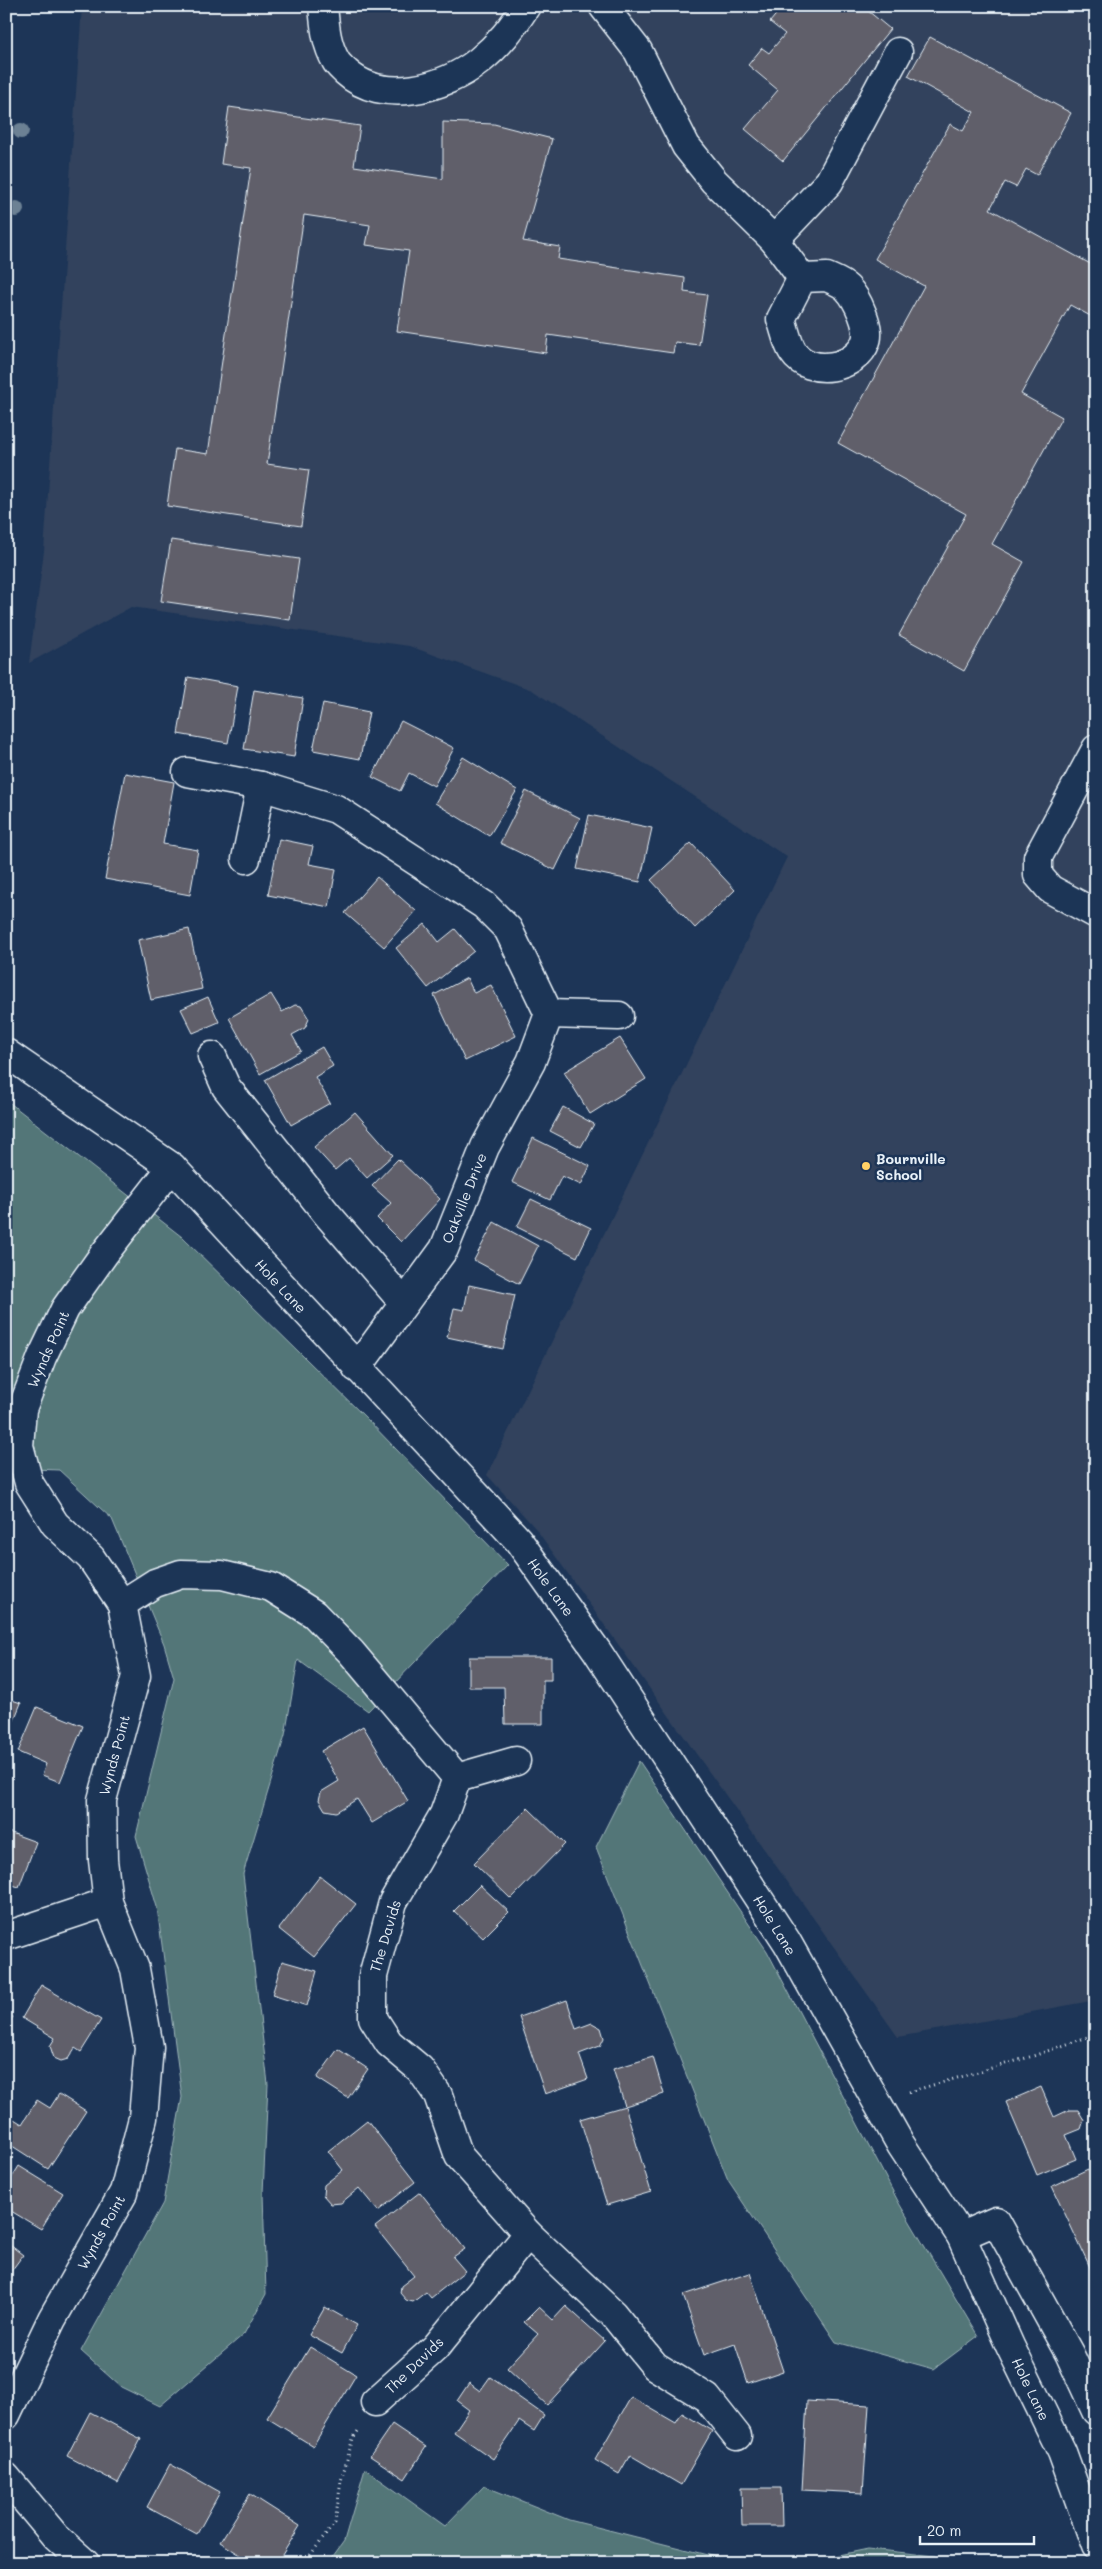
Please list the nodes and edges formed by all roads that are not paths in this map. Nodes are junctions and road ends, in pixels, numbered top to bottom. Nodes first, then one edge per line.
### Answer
1 (323, 6) edge
2 (526, 6) edge
3 (603, 6) edge
4 (898, 52) dead end
5 (774, 240) junction
6 (802, 278) dead end
7 (1096, 749) edge
8 (188, 772) dead end
9 (261, 786) junction
10 (246, 859) dead end
11 (1096, 914) edge
12 (549, 1014) junction
13 (618, 1016) dead end
14 (6, 1053) edge
15 (212, 1056) dead end
16 (172, 1167) junction
17 (404, 1303) junction
18 (357, 1368) junction
19 (122, 1604) junction
20 (516, 1761) dead end
21 (457, 1778) junction
22 (108, 1902) junction
23 (6, 1936) edge
24 (528, 2234) junction
25 (961, 2236) junction
26 (375, 2402) road end
27 (1096, 2411) edge
28 (6, 2415) edge
29 (737, 2436) dead end
30 (6, 2478) edge
31 (1096, 2546) edge
32 (85, 2563) edge

1 - 2 street
3 - 5 street
4 - 5 street
5 - 6 street
7 - 11 street
8 - 9 street
9 - 10 street
9 - 12 street
12 - 13 street
12 - 17 street, Oakville Drive
14 - 16 street, Hole Lane
15 - 17 street
16 - 18 street, Hole Lane
16 - 19 street, Wynds Point
17 - 18 street, Oakville Drive
18 - 25 street, Hole Lane
19 - 21 street
19 - 22 street, Wynds Point
20 - 21 street
21 - 24 street, The Davids
22 - 23 street
22 - 28 street, Wynds Point
24 - 26 street, The Davids
24 - 29 street, The Davids
25 - 27 street
25 - 31 street, Hole Lane
30 - 32 street

